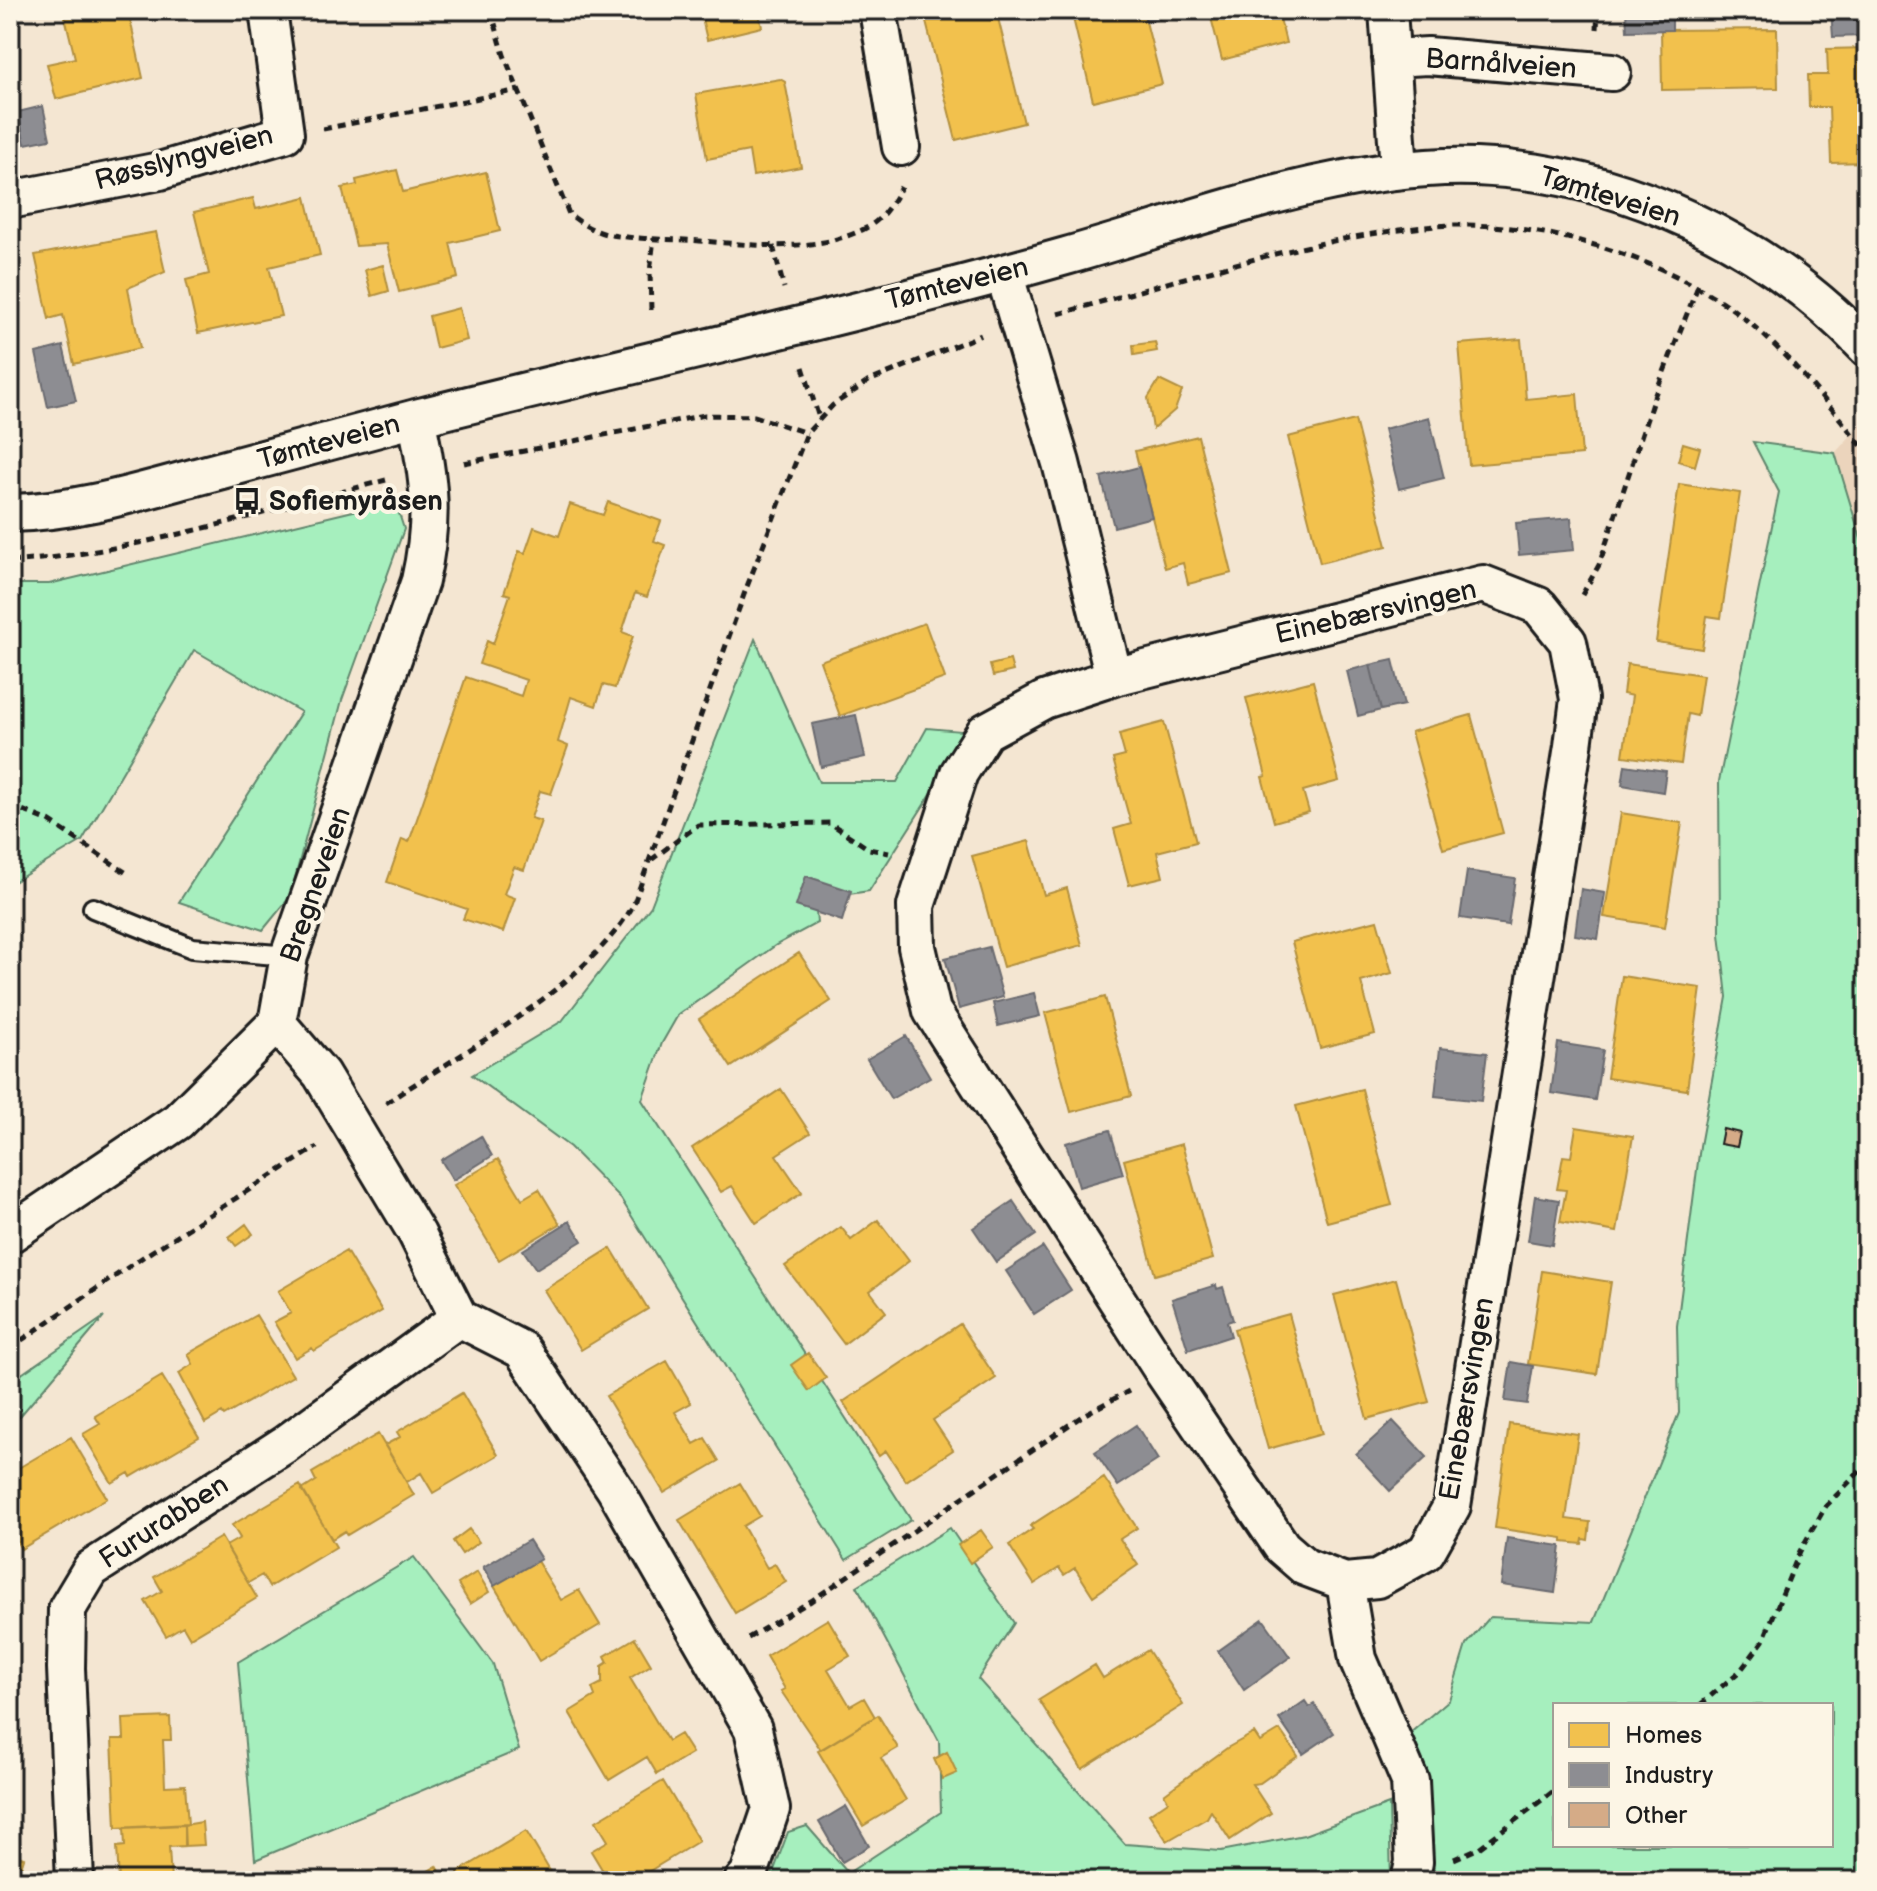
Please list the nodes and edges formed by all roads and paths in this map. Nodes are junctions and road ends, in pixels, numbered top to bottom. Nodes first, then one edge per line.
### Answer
1 (268, 10) edge
2 (491, 10) edge
3 (878, 10) edge
4 (1388, 10) edge
5 (1598, 10) edge
6 (1597, 31) dead end
7 (1391, 58) junction
8 (1612, 72) dead end
9 (519, 90) junction
10 (285, 134) junction
11 (901, 147) joint
12 (1399, 169) junction
13 (10, 200) edge
14 (654, 238) junction
15 (773, 246) junction
16 (1004, 273) junction
17 (1698, 286) junction
18 (784, 291) dead end
19 (651, 310) dead end
20 (1042, 318) dead end
21 (993, 331) dead end
22 (1866, 345) edge
23 (800, 358) dead end
24 (416, 418) junction
25 (819, 419) junction
26 (807, 433) junction
27 (1867, 453) edge
28 (461, 463) dead end
29 (394, 478) dead end
30 (10, 513) edge
31 (10, 562) edge
32 (1552, 623) junction
33 (1114, 677) junction
34 (10, 805) edge
35 (935, 842) junction
36 (650, 860) junction
37 (128, 874) dead end
38 (93, 908) dead end
39 (289, 956) junction
40 (277, 1023) junction
41 (350, 1127) junction
42 (10, 1234) edge
43 (459, 1318) junction
44 (10, 1348) edge
45 (1164, 1373) junction
46 (1867, 1464) edge
47 (1345, 1582) junction
48 (713, 1659) junction
49 (1702, 1703) edge
50 (1553, 1792) edge
51 (1412, 1871) edge
52 (75, 1881) edge
53 (743, 1881) edge

1 - 10 street, Røsslyngveien
2 - 9 path
3 - 11 street
4 - 7 street, Barnålveien
5 - 6 path
7 - 8 street, Barnålveien
7 - 12 street, Barnålveien
9 - 10 path
9 - 14 path
10 - 13 street, Røsslyngveien
11 - 15 path
12 - 16 street, Tømteveien
12 - 22 street, Tømteveien
14 - 15 path
14 - 19 path
15 - 18 path
16 - 24 street, Tømteveien
16 - 33 street
17 - 20 path
17 - 27 path
17 - 32 path
21 - 25 path
23 - 25 path
24 - 30 street, Tømteveien
24 - 39 street, Bregneveien
25 - 26 path
26 - 28 path
26 - 36 path
29 - 31 path
32 - 33 street, Einebærsvingen
32 - 47 street, Einebærsvingen
33 - 35 street, Einebærsvingen
34 - 37 path
35 - 36 path
35 - 45 street, Einebærsvingen
36 - 41 path
38 - 39 lane
39 - 40 street, Bregneveien
40 - 41 street
40 - 42 street
41 - 43 street
41 - 44 path
43 - 48 street
43 - 52 street, Fururabben
45 - 47 street, Einebærsvingen
45 - 48 path
46 - 49 path
47 - 51 street
48 - 53 street
50 - 51 path

